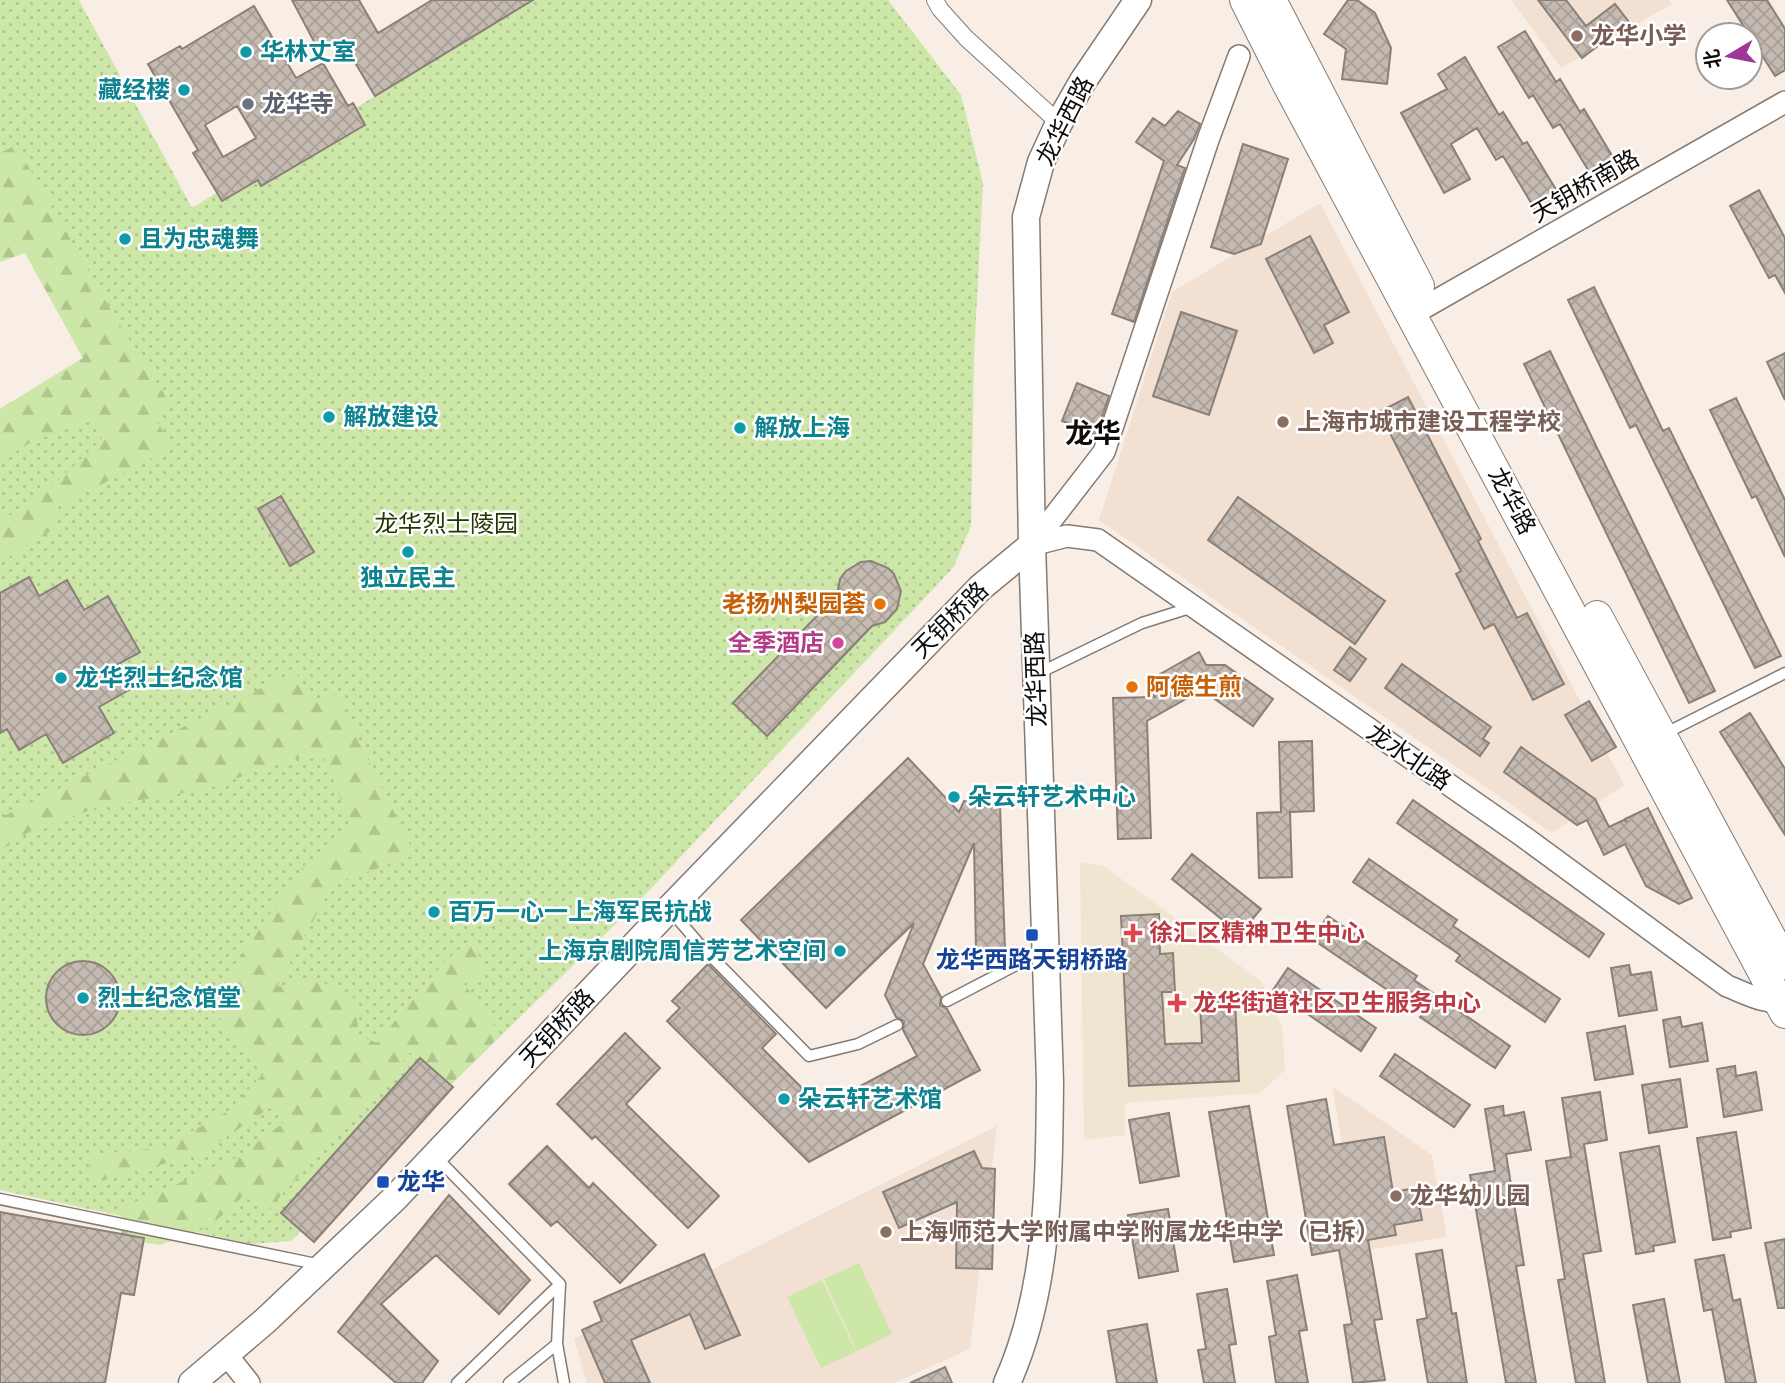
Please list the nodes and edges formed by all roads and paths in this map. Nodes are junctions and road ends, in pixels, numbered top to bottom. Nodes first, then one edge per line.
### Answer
1 (935, 0) edge
2 (1139, 0) edge
3 (1245, 0) edge
4 (1271, 0) edge
5 (1239, 56) dead end
6 (1785, 102) edge
7 (1059, 123) junction
8 (1420, 310) junction
9 (1032, 545) junction
10 (1193, 607) junction
11 (1785, 673) edge
12 (1036, 674) junction
13 (1661, 735) junction
14 (669, 909) junction
15 (1045, 950) junction
16 (1780, 955) edge
17 (947, 1001) dead end
18 (1783, 1005) edge
19 (897, 1025) dead end
20 (435, 1156) junction
21 (0, 1199) edge
22 (323, 1266) junction
23 (560, 1284) junction
24 (557, 1344) junction
25 (226, 1354) junction
26 (563, 1382) edge
27 (192, 1383) edge
28 (249, 1383) edge
29 (457, 1383) edge
30 (509, 1383) edge
31 (1007, 1383) edge

1 - 7 street
2 - 7 street, 龙华西路
3 - 8 main road, 龙华路
4 - 8 main road, 龙华路
5 - 9 street
6 - 8 street, 天钥桥南路
7 - 9 street, 龙华西路
8 - 13 main road, 龙华路
8 - 18 main road, 龙华路
9 - 10 street, 龙水北路
9 - 12 street, 龙华西路
9 - 14 street, 天钥桥路
10 - 12 lane
10 - 18 street, 龙水北路
11 - 13 lane
12 - 15 street, 龙华西路
13 - 16 main road, 龙华路
14 - 19 lane
14 - 20 street, 天钥桥路
15 - 17 lane
15 - 31 street, 龙华西路
20 - 22 street, 天钥桥路
20 - 23 lane
21 - 22 lane
22 - 25 street, 天钥桥路
23 - 24 lane
23 - 29 lane
24 - 26 lane
24 - 30 lane
25 - 27 street, 天钥桥路
25 - 28 street

